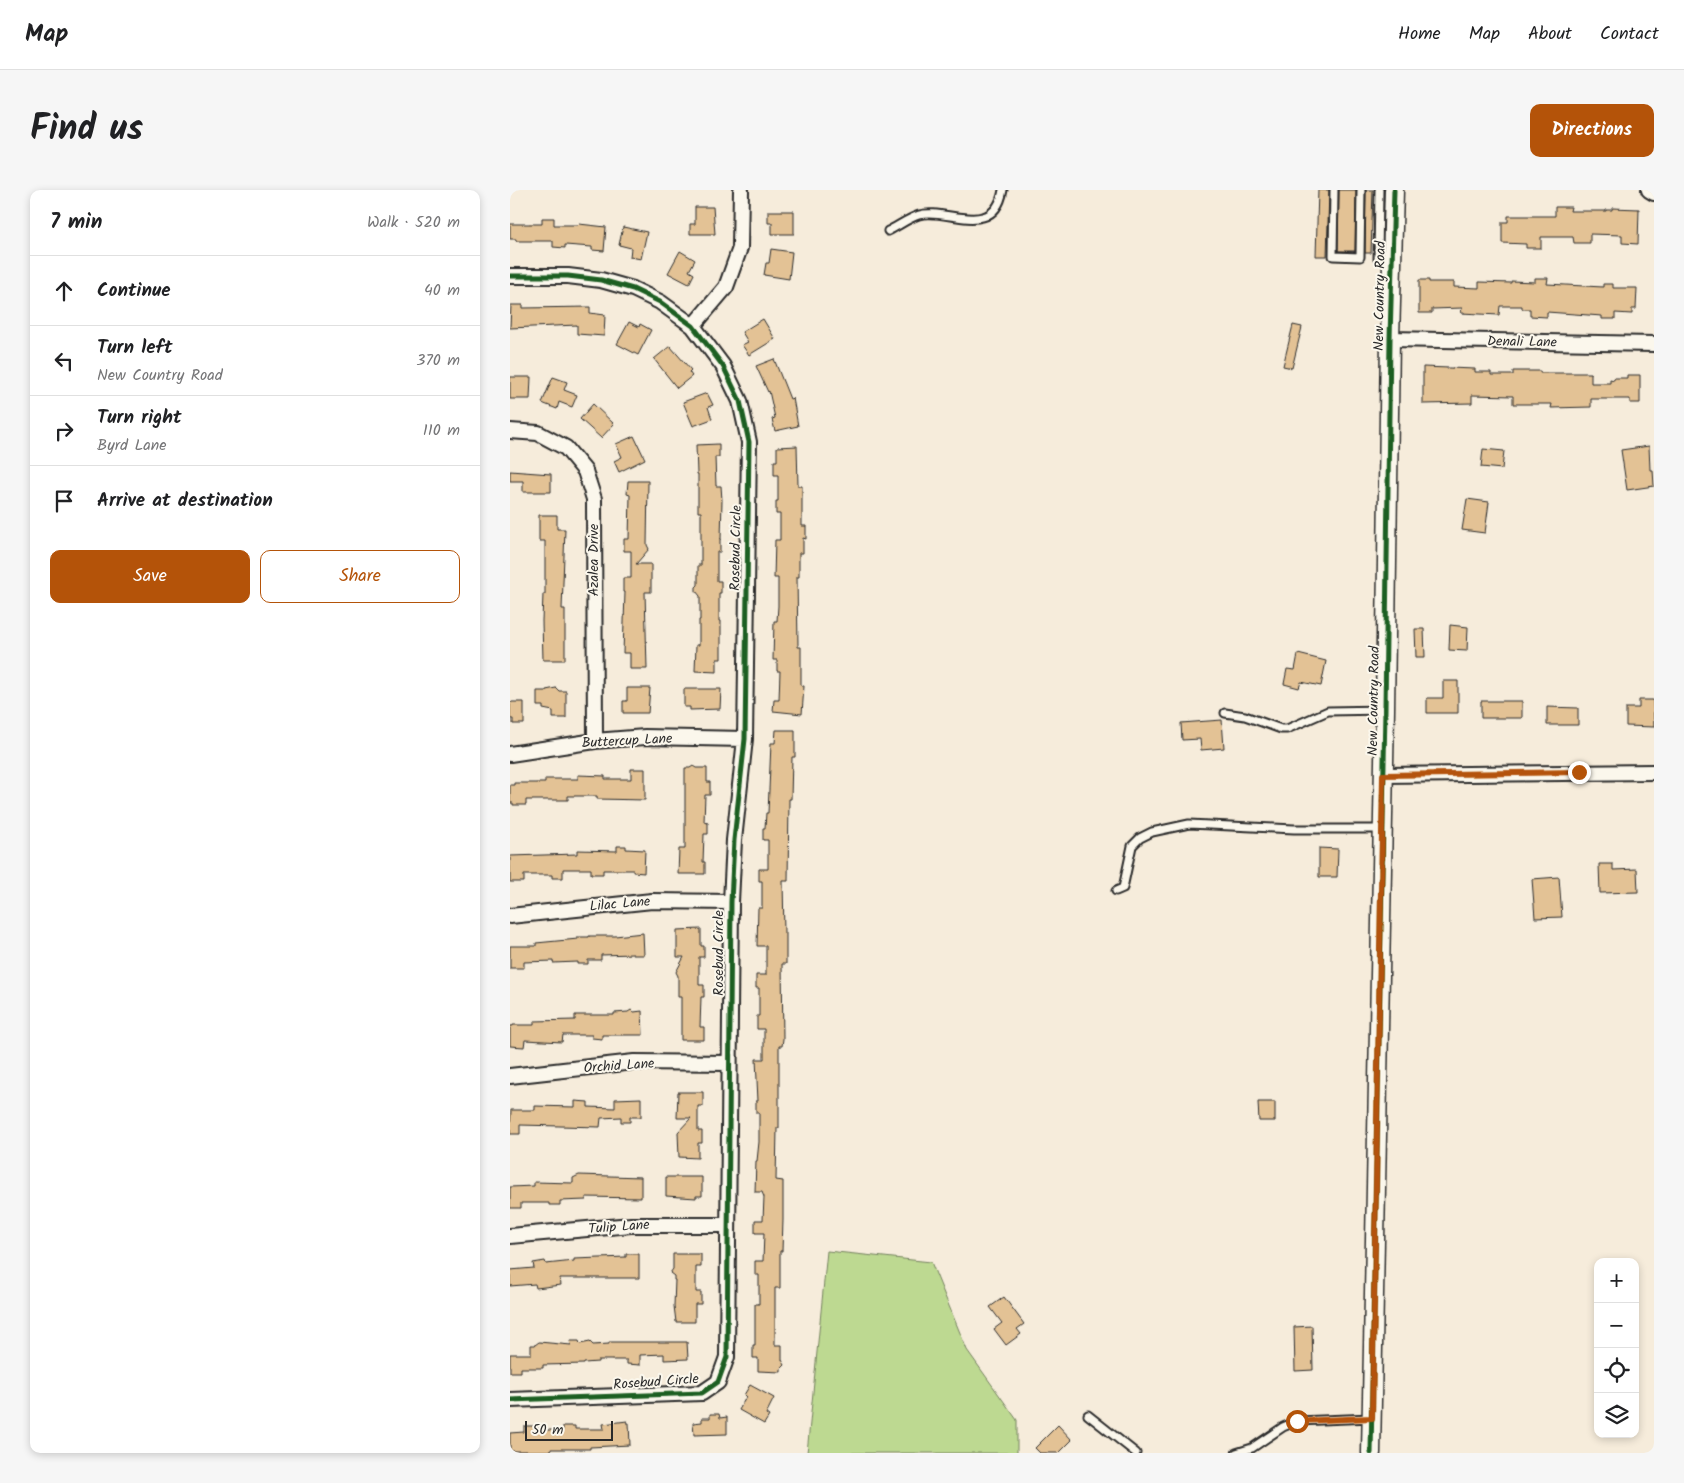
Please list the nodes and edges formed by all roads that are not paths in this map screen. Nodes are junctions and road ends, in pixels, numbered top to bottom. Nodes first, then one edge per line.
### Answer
1 (742, 190) edge
2 (1003, 190) edge
3 (1334, 190) edge
4 (1361, 190) edge
5 (1379, 190) edge
6 (1394, 190) edge
7 (1648, 190) edge
8 (1654, 194) edge
9 (888, 231) dead end
10 (1378, 259) dead end
11 (510, 276) edge
12 (693, 326) junction
13 (1390, 340) junction
14 (1654, 344) edge
15 (510, 431) edge
16 (1385, 710) junction
17 (1225, 712) dead end
18 (745, 739) junction
19 (595, 741) junction
20 (510, 754) edge
21 (1654, 772) edge
22 (1383, 775) junction
23 (1382, 829) junction
24 (1116, 891) dead end
25 (730, 902) junction
26 (510, 916) edge
27 (729, 1063) junction
28 (510, 1076) edge
29 (728, 1224) junction
30 (510, 1236) edge
31 (510, 1400) edge
32 (1088, 1415) dead end
33 (1372, 1418) junction
34 (1136, 1453) edge
35 (1236, 1453) edge
36 (1371, 1453) edge

1 - 12 street
2 - 9 lane
3 - 4 lane
5 - 10 lane
6 - 13 street, New Country Road
7 - 8 street
11 - 12 street, Rosebud Circle
12 - 18 street, Rosebud Circle
13 - 14 street, Denali Lane
13 - 16 street, New Country Road
15 - 19 street, Azalea Drive
16 - 17 lane
16 - 22 street, New Country Road
18 - 19 street, Buttercup Lane
18 - 25 street, Rosebud Circle
19 - 20 street, Buttercup Lane
21 - 22 street
22 - 23 street, New Country Road
23 - 24 lane
23 - 33 street, New Country Road
25 - 26 street, Lilac Lane
25 - 27 street, Rosebud Circle
27 - 28 street, Orchid Lane
27 - 29 street, Rosebud Circle
29 - 30 street, Tulip Lane
29 - 31 street, Rosebud Circle
32 - 34 lane
33 - 35 lane
33 - 36 street, New Country Road

